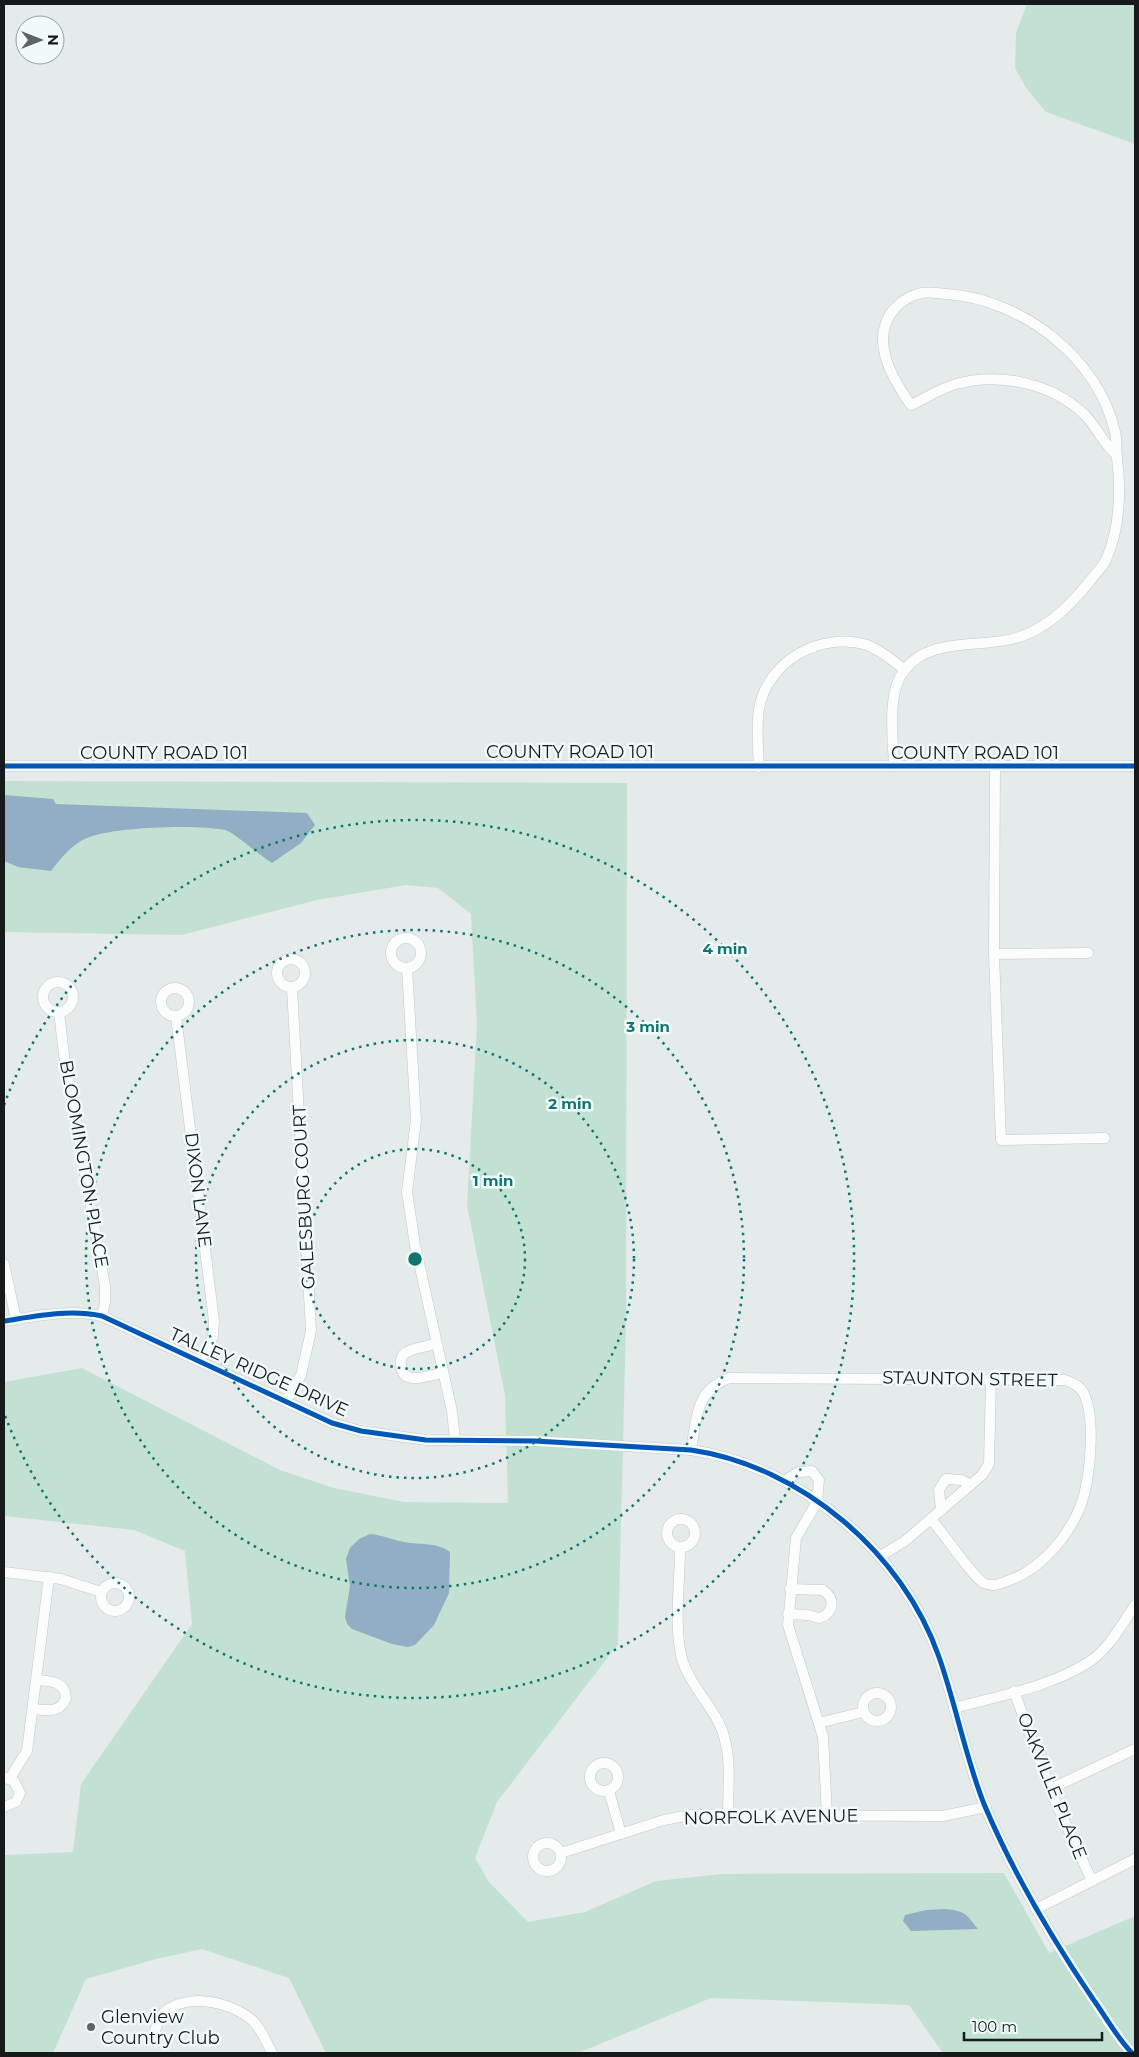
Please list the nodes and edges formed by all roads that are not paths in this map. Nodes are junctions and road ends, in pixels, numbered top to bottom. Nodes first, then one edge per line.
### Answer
1 (1117, 455) junction
2 (905, 670) junction
3 (4, 766) edge
4 (759, 766) junction
5 (894, 766) junction
6 (995, 766) junction
7 (1135, 766) edge
8 (1088, 953) dead end
9 (994, 954) junction
10 (407, 968) dead end
11 (292, 988) dead end
12 (59, 1012) dead end
13 (176, 1016) dead end
14 (1105, 1138) dead end
15 (4, 1264) edge
16 (102, 1316) junction
17 (16, 1319) junction
18 (4, 1321) edge
19 (436, 1342) junction
20 (200, 1360) junction
21 (443, 1372) junction
22 (991, 1379) junction
23 (286, 1401) junction
24 (455, 1440) junction
25 (691, 1450) junction
26 (784, 1481) junction
27 (970, 1485) junction
28 (817, 1502) junction
29 (941, 1510) junction
30 (931, 1519) junction
31 (680, 1548) dead end
32 (879, 1557) junction
33 (4, 1572) edge
34 (49, 1577) junction
35 (790, 1590) junction
36 (101, 1592) dead end
37 (1135, 1605) edge
38 (788, 1614) junction
39 (37, 1680) junction
40 (1014, 1691) junction
41 (954, 1708) junction
42 (33, 1709) junction
43 (863, 1712) dead end
44 (818, 1723) junction
45 (1135, 1749) edge
46 (7, 1778) edge
47 (1050, 1789) junction
48 (609, 1791) dead end
49 (4, 1806) edge
50 (986, 1807) junction
51 (728, 1815) junction
52 (827, 1816) junction
53 (620, 1834) junction
54 (561, 1853) dead end
55 (1135, 1859) edge
56 (1092, 1881) junction
57 (1036, 1909) junction
58 (153, 2040) dead end
59 (1130, 2052) edge
60 (272, 2053) edge

1 - 1 street
1 - 2 street
2 - 4 street
2 - 5 street
3 - 4 street, COUNTY ROAD 101
4 - 5 street, COUNTY ROAD 101
5 - 6 street, COUNTY ROAD 101
6 - 7 street, COUNTY ROAD 101
6 - 9 street
8 - 9 street
9 - 14 street
10 - 19 street
11 - 23 street, GALESBURG COURT
12 - 16 street, BLOOMINGTON PLACE
13 - 20 street, DIXON LANE
15 - 17 street
16 - 17 street, TALLEY RIDGE DRIVE
16 - 20 street, TALLEY RIDGE DRIVE
17 - 18 street, TALLEY RIDGE DRIVE
19 - 21 street
19 - 21 street
20 - 23 street, TALLEY RIDGE DRIVE
21 - 24 street
22 - 25 street, STAUNTON STREET
22 - 27 street
22 - 30 street, STAUNTON STREET
23 - 24 street, TALLEY RIDGE DRIVE
24 - 25 street, TALLEY RIDGE DRIVE
25 - 26 street, TALLEY RIDGE DRIVE
26 - 28 street, TALLEY RIDGE DRIVE
26 - 28 street
27 - 29 street
27 - 29 street
28 - 32 street, TALLEY RIDGE DRIVE
28 - 35 street
29 - 30 street
30 - 32 street
31 - 51 street
32 - 41 street, TALLEY RIDGE DRIVE
33 - 34 street
34 - 36 street
34 - 39 street
35 - 38 street
35 - 38 street
37 - 40 street
38 - 44 street
39 - 42 street
39 - 42 street
40 - 41 street
40 - 47 street, OAKVILLE PLACE
41 - 50 street, TALLEY RIDGE DRIVE
42 - 46 street
43 - 44 street
44 - 52 street
45 - 47 street
46 - 49 street
47 - 56 street, OAKVILLE PLACE
48 - 53 street
50 - 52 street, NORFOLK AVENUE
50 - 57 street, TALLEY RIDGE DRIVE
51 - 52 street, NORFOLK AVENUE
51 - 53 street, NORFOLK AVENUE
53 - 54 street, NORFOLK AVENUE
55 - 56 street
56 - 57 street
57 - 59 street, TALLEY RIDGE DRIVE
58 - 60 street

